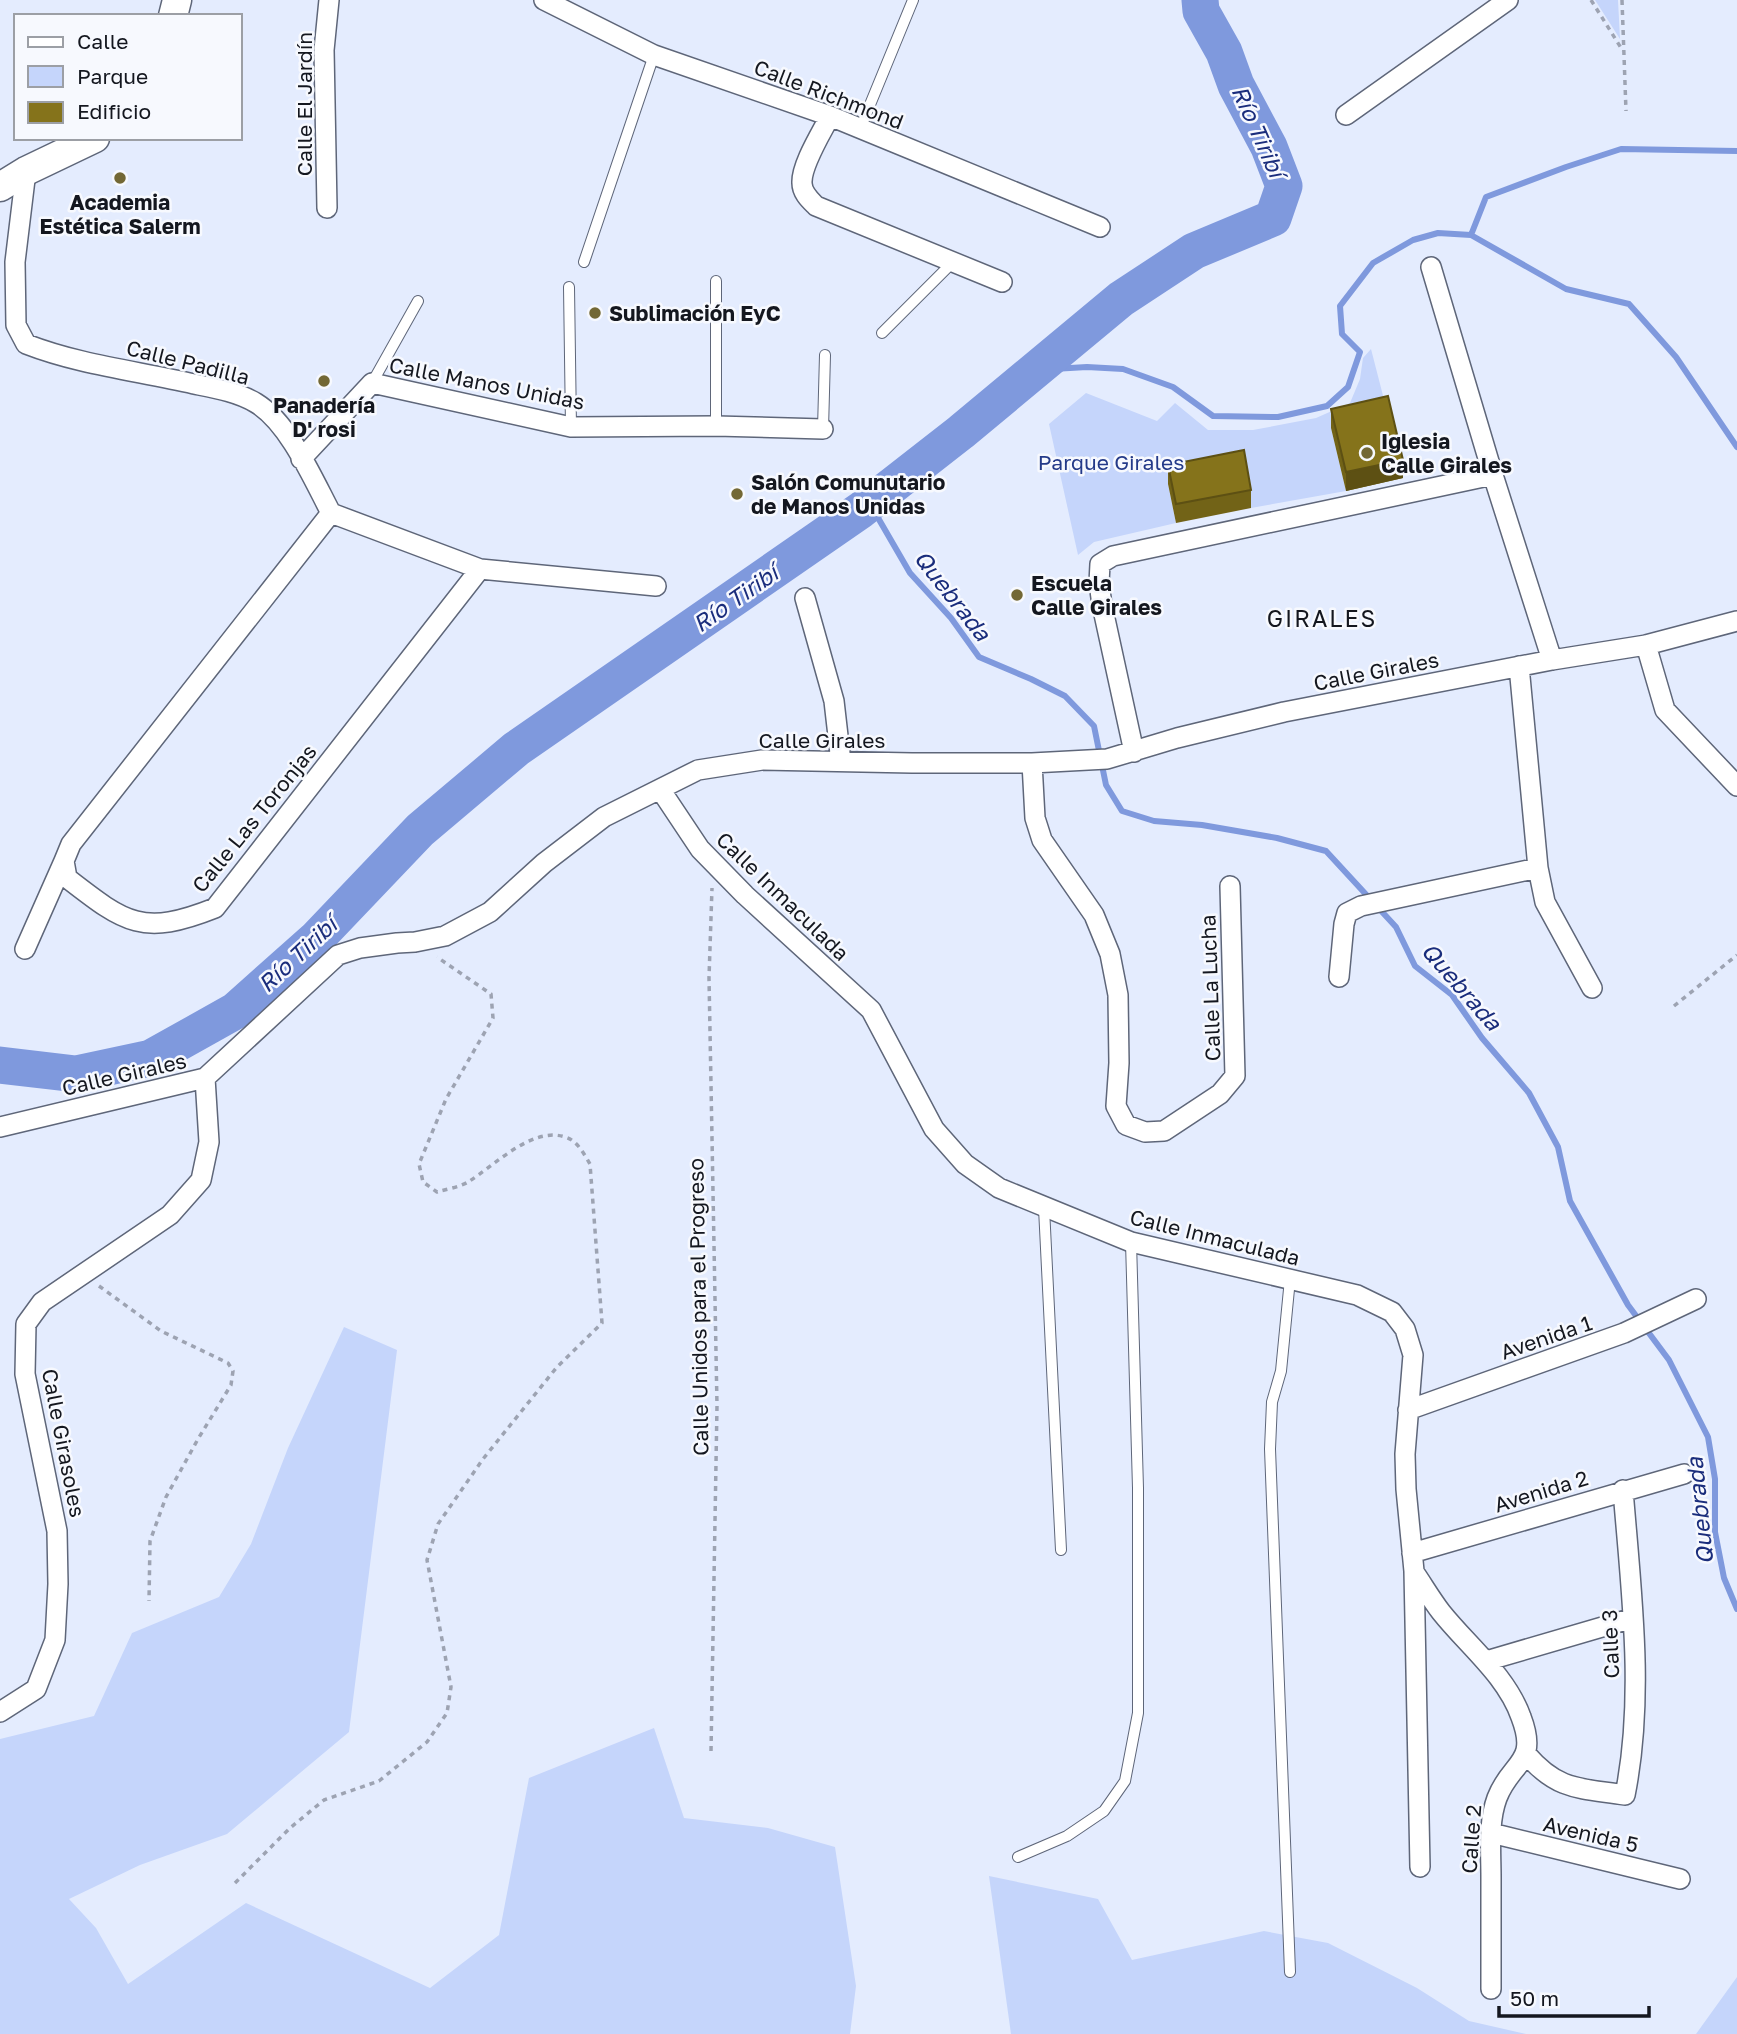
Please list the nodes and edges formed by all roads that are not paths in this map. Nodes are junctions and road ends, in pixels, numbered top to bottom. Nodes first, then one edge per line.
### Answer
1 (329, 0) edge
2 (544, 0) edge
3 (913, 0) edge
4 (1508, 0) edge
5 (654, 55) junction
6 (1346, 115) dead end
7 (830, 116) junction
8 (860, 129) junction
9 (90, 140) edge
10 (26, 171) junction
11 (0, 187) edge
12 (327, 208) dead end
13 (1100, 227) dead end
14 (584, 262) dead end
15 (952, 263) junction
16 (1431, 267) dead end
17 (716, 281) dead end
18 (1002, 282) dead end
19 (569, 287) dead end
20 (418, 301) dead end
21 (882, 333) dead end
22 (825, 355) dead end
23 (372, 383) junction
24 (716, 426) junction
25 (571, 427) junction
26 (823, 429) joint
27 (302, 458) junction
28 (1493, 475) junction
29 (331, 513) junction
30 (480, 569) junction
31 (656, 586) dead end
32 (805, 598) dead end
33 (1737, 621) edge
34 (1646, 645) junction
35 (1552, 660) junction
36 (1519, 666) junction
37 (1134, 752) junction
38 (841, 762) junction
39 (1032, 763) junction
40 (1737, 786) edge
41 (660, 789) junction
42 (64, 861) junction
43 (1538, 867) junction
44 (1230, 886) dead end
45 (25, 949) dead end
46 (1339, 977) dead end
47 (1592, 988) dead end
48 (205, 1078) junction
49 (0, 1127) edge
50 (1044, 1208) junction
51 (1131, 1242) junction
52 (1290, 1279) junction
53 (1696, 1299) dead end
54 (1408, 1410) junction
55 (1684, 1474) dead end
56 (1623, 1490) junction
57 (1061, 1550) dead end
58 (1413, 1562) junction
59 (1633, 1618) junction
60 (1486, 1661) junction
61 (0, 1712) edge
62 (1527, 1755) junction
63 (1490, 1833) junction
64 (1018, 1857) dead end
65 (1420, 1867) dead end
66 (1681, 1879) dead end
67 (1290, 1972) dead end
68 (1491, 1989) dead end

1 - 12 street, Calle El Jardín
2 - 5 street, Calle Richmond
3 - 8 lane
4 - 6 street
5 - 7 street, Calle Richmond
5 - 14 lane
7 - 8 street, Calle Richmond
7 - 15 street
8 - 13 street, Calle Richmond
9 - 10 street
10 - 11 street
10 - 27 street, Calle Padilla
15 - 18 street
15 - 21 lane
16 - 28 street
17 - 24 lane
19 - 25 lane
20 - 23 lane
22 - 26 lane
23 - 25 street, Calle Manos Unidas
23 - 27 street, Calle Manos Unidas
24 - 25 street, Calle Manos Unidas
24 - 26 street, Calle Manos Unidas
27 - 29 street, Calle Padilla
28 - 35 street
28 - 37 street
29 - 30 street
29 - 42 street
30 - 31 street
30 - 42 street, Calle Las Toronjas
32 - 38 street
33 - 34 street, Calle Girales
34 - 35 street, Calle Girales
34 - 40 street
35 - 36 street, Calle Girales
36 - 37 street, Calle Girales
36 - 43 street
37 - 39 street, Calle Girales
38 - 39 street, Calle Girales
38 - 41 street, Calle Girales
39 - 44 street, Calle La Lucha
41 - 48 street, Calle Girales
41 - 50 street, Calle Inmaculada
42 - 45 street
43 - 46 street
43 - 47 street
48 - 49 street, Calle Girales
48 - 61 street, Calle Girasoles
50 - 51 street, Calle Inmaculada
50 - 57 lane
51 - 52 street, Calle Inmaculada
51 - 64 lane
52 - 54 street, Calle Inmaculada
52 - 67 lane
53 - 54 street, Avenida 1
54 - 58 street, Calle Inmaculada
55 - 56 street, Avenida 2
56 - 58 street, Avenida 2
56 - 59 street, Calle 3
58 - 60 street
58 - 65 street, Calle Inmaculada
59 - 60 street
59 - 62 street, Calle 3
60 - 62 street
62 - 63 street, Calle 2
63 - 66 street, Avenida 5
63 - 68 street, Calle 2

